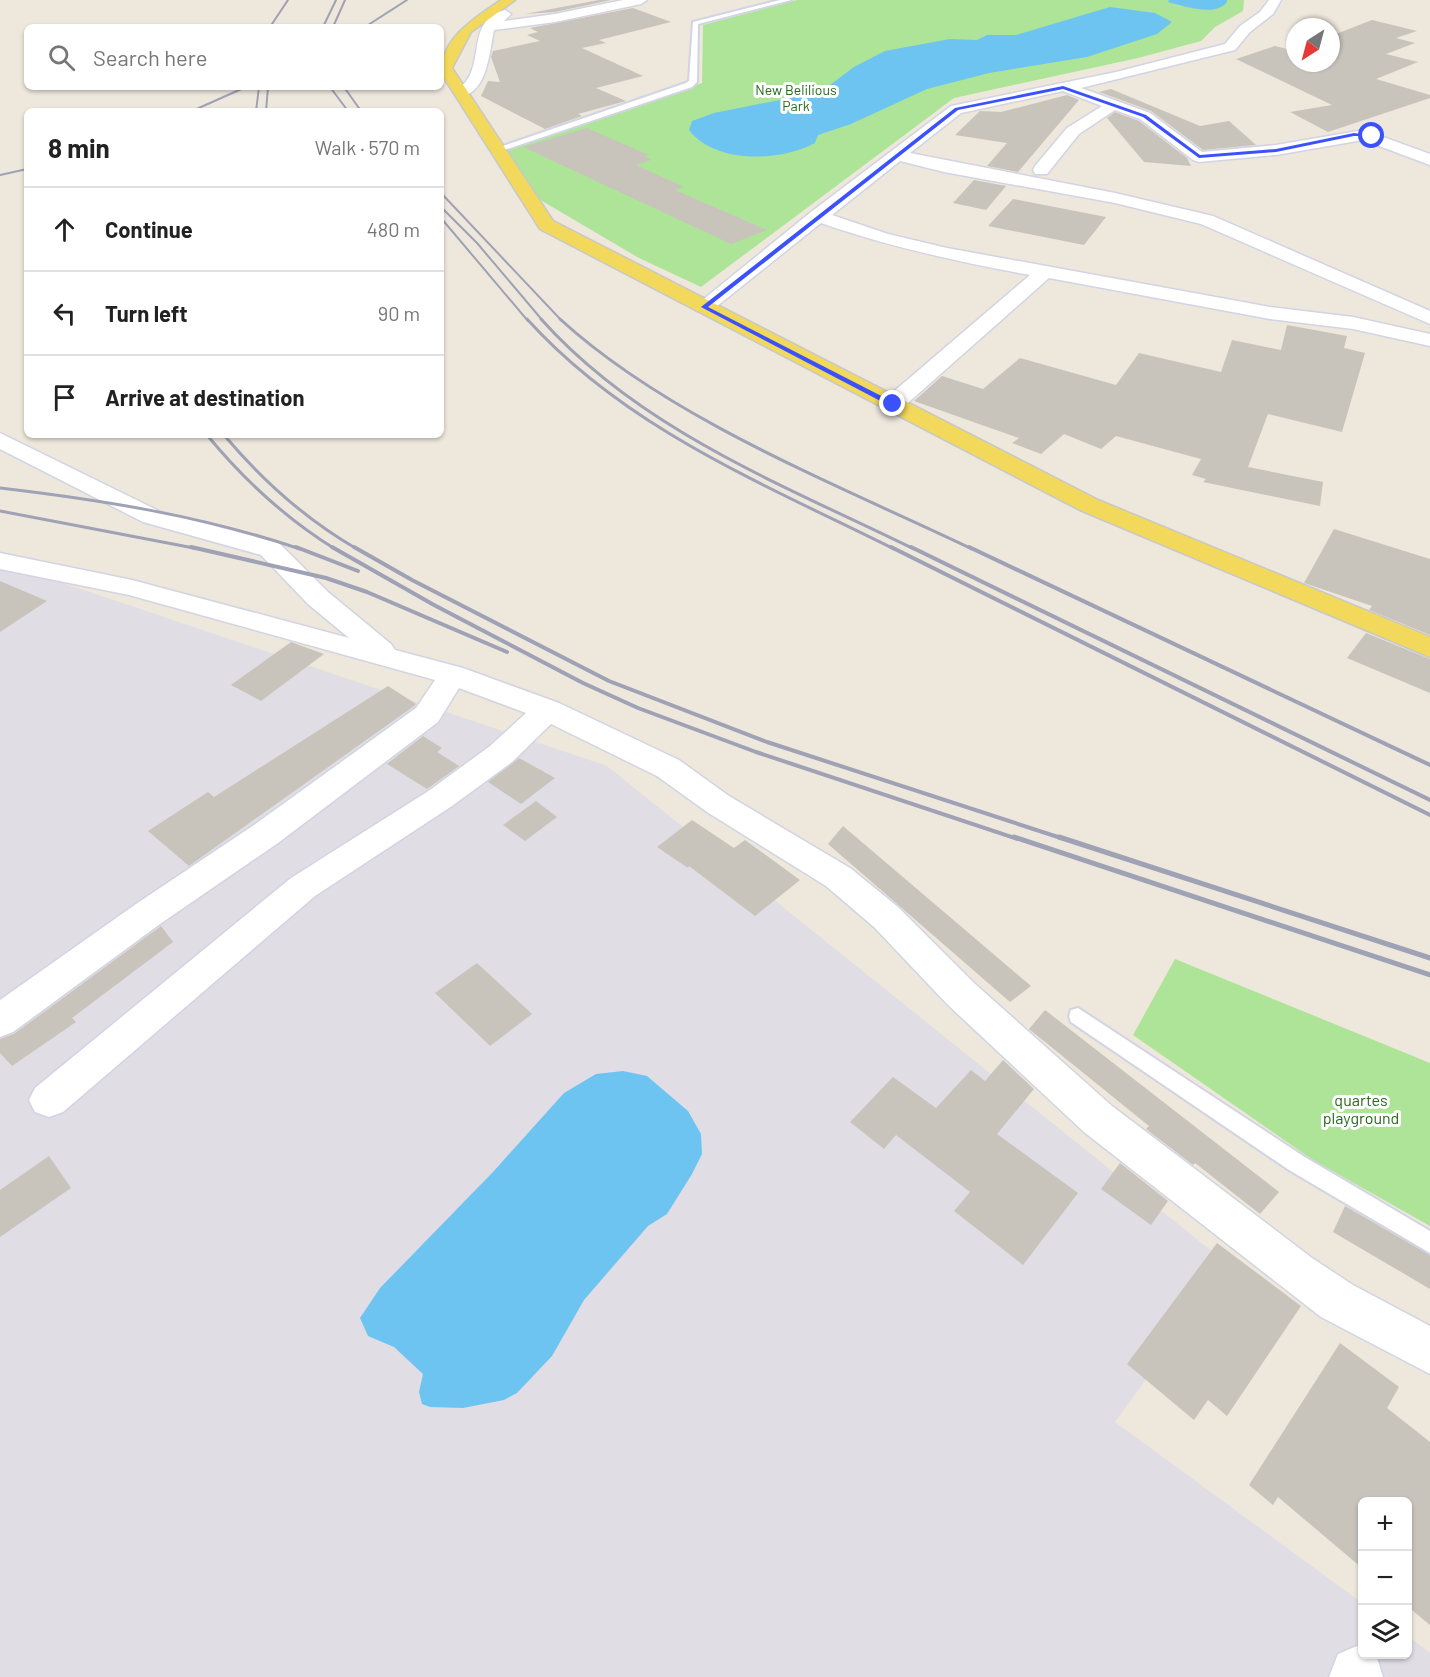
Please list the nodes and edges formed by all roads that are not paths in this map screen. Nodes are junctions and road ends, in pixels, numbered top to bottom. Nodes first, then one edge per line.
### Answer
1 (509, 0) edge
2 (527, 0) edge
3 (641, 0) edge
4 (788, 0) edge
5 (1275, 0) edge
6 (488, 27) junction
7 (1046, 78) dead end
8 (1063, 87) junction
9 (461, 93) junction
10 (1112, 106) junction
11 (498, 149) junction
12 (896, 155) junction
13 (1430, 160) edge
14 (1041, 170) dead end
15 (817, 216) junction
16 (1045, 272) junction
17 (704, 307) junction
18 (1430, 318) edge
19 (1430, 340) edge
20 (893, 404) junction
21 (0, 440) edge
22 (4, 565) edge
23 (1430, 648) edge
24 (390, 657) junction
25 (453, 675) junction
26 (548, 710) junction
27 (1078, 1016) dead end
28 (0, 1021) edge
29 (49, 1100) dead end
30 (1430, 1243) edge
31 (1430, 1351) edge

1 - 9 main road
2 - 6 street
3 - 6 street
4 - 11 lane
5 - 8 street
6 - 9 street
7 - 8 street
8 - 10 street
8 - 12 street
9 - 11 main road
10 - 13 street
10 - 14 street
11 - 17 main road
12 - 15 street
12 - 18 street
15 - 16 street
15 - 17 street
16 - 19 street
16 - 20 street
17 - 20 main road
20 - 23 main road
21 - 24 street
22 - 24 street
24 - 25 street
25 - 26 street
25 - 28 street
26 - 29 street
26 - 31 street
27 - 30 lane

